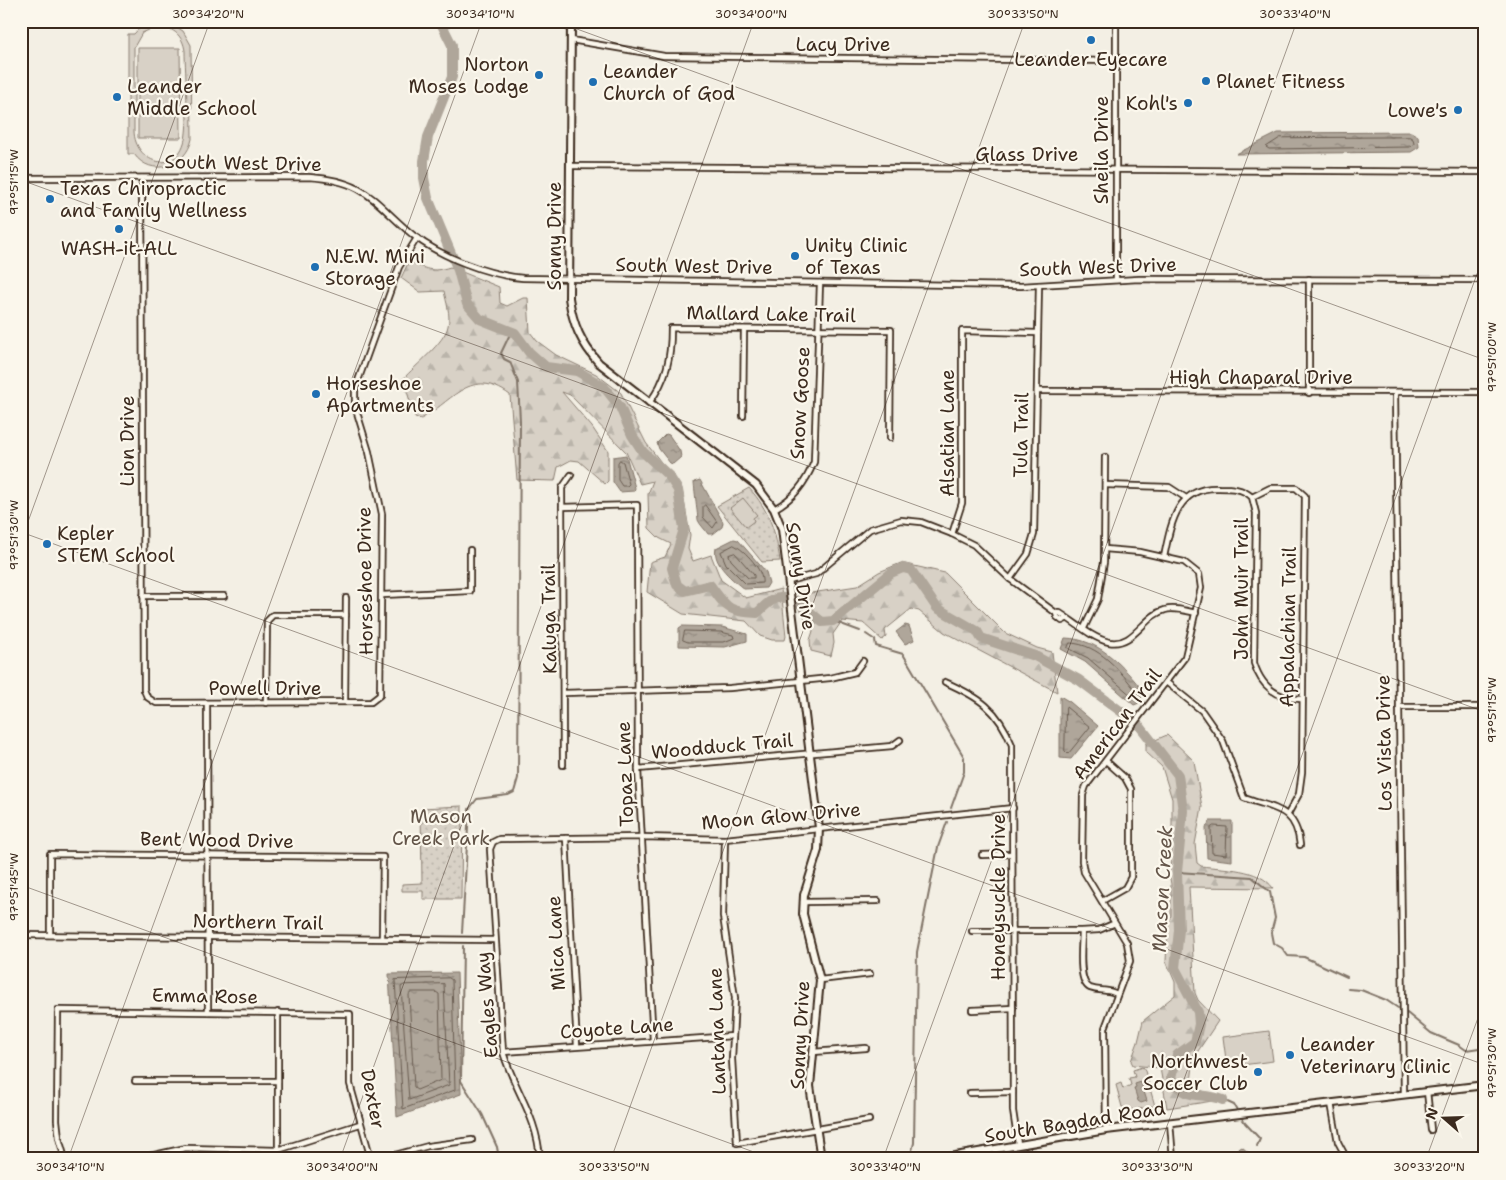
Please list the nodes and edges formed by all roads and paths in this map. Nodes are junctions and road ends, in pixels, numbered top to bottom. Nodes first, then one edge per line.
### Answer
1 (571, 21) edge
2 (1116, 21) edge
3 (570, 40) junction
4 (1116, 61) junction
5 (570, 166) junction
6 (1116, 170) junction
7 (1485, 172) edge
8 (21, 178) edge
9 (142, 178) junction
10 (417, 238) junction
11 (569, 279) junction
12 (1309, 279) junction
13 (1116, 280) junction
14 (1485, 280) edge
15 (820, 283) junction
16 (1039, 285) junction
17 (744, 329) junction
18 (819, 329) junction
19 (1038, 333) junction
20 (1037, 391) junction
21 (1395, 392) junction
22 (1485, 392) edge
23 (1309, 393) junction
24 (649, 403) junction
25 (743, 416) dead end
26 (890, 438) dead end
27 (1105, 457) dead end
28 (571, 475) dead end
29 (1105, 485) junction
30 (1252, 497) junction
31 (1186, 498) junction
32 (562, 507) junction
33 (774, 509) junction
34 (952, 534) junction
35 (1105, 549) junction
36 (470, 550) dead end
37 (1164, 557) junction
38 (1010, 579) junction
39 (790, 581) junction
40 (382, 595) junction
41 (143, 596) junction
42 (224, 596) dead end
43 (346, 598) dead end
44 (1196, 613) junction
45 (346, 615) junction
46 (1084, 628) junction
47 (863, 661) dead end
48 (799, 681) junction
49 (945, 682) dead end
50 (1166, 682) junction
51 (638, 692) junction
52 (564, 693) junction
53 (377, 699) joint
54 (1301, 700) junction
55 (152, 701) joint
56 (345, 702) junction
57 (208, 703) junction
58 (266, 703) junction
59 (1399, 706) junction
60 (1485, 707) edge
61 (900, 740) dead end
62 (808, 754) junction
63 (1106, 760) junction
64 (564, 765) dead end
65 (638, 769) junction
66 (1013, 808) junction
67 (1288, 814) junction
68 (819, 828) junction
69 (642, 837) junction
70 (566, 838) junction
71 (725, 839) junction
72 (493, 842) joint
73 (1300, 844) dead end
74 (1012, 854) junction
75 (208, 855) junction
76 (982, 855) dead end
77 (1102, 901) junction
78 (803, 902) junction
79 (878, 902) dead end
80 (1113, 924) junction
81 (972, 931) dead end
82 (1013, 931) junction
83 (1082, 931) junction
84 (50, 935) junction
85 (21, 936) edge
86 (208, 937) junction
87 (382, 938) junction
88 (496, 940) junction
89 (870, 974) dead end
90 (820, 980) junction
91 (1117, 994) junction
92 (1013, 1008) junction
93 (972, 1010) dead end
94 (208, 1012) junction
95 (278, 1012) junction
96 (350, 1014) joint
97 (733, 1036) junction
98 (653, 1041) junction
99 (578, 1046) junction
100 (866, 1048) dead end
101 (503, 1052) junction
102 (813, 1052) junction
103 (278, 1081) junction
104 (135, 1082) dead end
105 (1485, 1085) edge
106 (1427, 1091) junction
107 (970, 1092) dead end
108 (1013, 1092) junction
109 (1404, 1094) junction
110 (1332, 1103) junction
111 (869, 1120) dead end
112 (1170, 1122) junction
113 (360, 1124) junction
114 (816, 1128) junction
115 (1106, 1130) junction
116 (1431, 1130) dead end
117 (472, 1140) dead end
118 (1018, 1144) junction
119 (278, 1150) junction
120 (65, 1159) edge
121 (136, 1159) edge
122 (372, 1159) edge
123 (380, 1159) edge
124 (540, 1159) edge
125 (821, 1159) edge
126 (938, 1159) edge
127 (1173, 1159) edge
128 (1348, 1159) edge

1 - 3 street, Sonny Drive
2 - 4 street, Sheila Drive
3 - 4 street, Lacy Drive
3 - 5 street, Sonny Drive
4 - 6 street, Sheila Drive
5 - 6 street, Glass Drive
5 - 11 street, Sonny Drive
6 - 7 street, Glass Drive
6 - 13 street, Sheila Drive
8 - 9 street, South West Drive
9 - 10 street, South West Drive
9 - 41 street, Lion Drive
10 - 11 street, South West Drive
10 - 40 street, Horseshoe Drive
11 - 15 street, South West Drive
11 - 24 street, Sonny Drive
12 - 13 street, South West Drive
12 - 14 street, South West Drive
12 - 23 street
13 - 16 street, South West Drive
15 - 16 street, South West Drive
15 - 18 street, Snow Goose
16 - 19 street, Tula Trail
17 - 18 street, Mallard Lake Trail
17 - 24 street, Mallard Lake Trail
17 - 25 street
18 - 26 street, Mallard Lake Trail
18 - 33 street, Snow Goose
19 - 20 street, Tula Trail
19 - 34 street, Alsatian Lane
20 - 23 street, High Chaparal Drive
20 - 38 street, Tula Trail
21 - 22 street, High Chaparal Drive
21 - 23 street, High Chaparal Drive
21 - 59 street, Los Vista Drive
24 - 33 street, Sonny Drive
27 - 29 street
28 - 32 street, Kaluga Trail
29 - 31 street
29 - 35 street
30 - 31 street, John Muir Trail
30 - 54 street, John Muir Trail
30 - 54 street, Appalachian Trail
31 - 37 street
32 - 51 street, Topaz Lane
32 - 52 street, Kaluga Trail
33 - 39 street, Sonny Drive
34 - 38 street
34 - 39 street
35 - 37 street, American Trail
35 - 46 street
36 - 40 street
37 - 44 street, American Trail
38 - 46 street
39 - 48 street, Sonny Drive
40 - 53 street, Horseshoe Drive
41 - 42 street
41 - 55 street, Lion Drive
43 - 45 street
44 - 46 street
44 - 50 street, American Trail
45 - 56 street
45 - 58 street
47 - 48 street
48 - 51 street
48 - 62 street, Sonny Drive
49 - 66 street, Honeysuckle Drive
50 - 63 street, American Trail
50 - 67 street
51 - 52 street
51 - 65 street, Topaz Lane
52 - 64 street, Kaluga Trail
53 - 56 street, Powell Drive
54 - 67 street, Appalachian Trail
55 - 57 street, Powell Drive
56 - 58 street, Powell Drive
57 - 58 street, Powell Drive
57 - 75 street
59 - 60 street
59 - 109 street, Los Vista Drive
61 - 62 street, Woodduck Trail
62 - 65 street, Woodduck Trail
62 - 68 street, Sonny Drive
63 - 77 street, American Trail
63 - 77 street
65 - 69 street, Topaz Lane
66 - 68 street, Moon Glow Drive
66 - 74 street, Honeysuckle Drive
67 - 73 street
68 - 71 street, Moon Glow Drive
68 - 78 street, Sonny Drive
69 - 70 street, Moon Glow Drive
69 - 71 street, Moon Glow Drive
69 - 98 street, Topaz Lane
70 - 72 street, Moon Glow Drive
70 - 99 street, Mica Lane
71 - 97 street, Lantana Lane
72 - 88 street, Eagles Way
74 - 76 street
74 - 82 street, Honeysuckle Drive
75 - 84 street, Bent Wood Drive
75 - 86 street
75 - 87 street, Bent Wood Drive
77 - 80 street, American Trail
78 - 79 street
78 - 90 street, Sonny Drive
80 - 83 street
80 - 91 street, American Trail
81 - 82 street
82 - 83 street
82 - 92 street, Honeysuckle Drive
83 - 91 street
84 - 85 street, Northern Trail
84 - 86 street, Northern Trail
86 - 87 street, Northern Trail
86 - 94 street
87 - 88 street, Northern Trail
88 - 101 street, Eagles Way
89 - 90 street
90 - 102 street, Sonny Drive
91 - 115 street, American Trail
92 - 93 street
92 - 108 street, Honeysuckle Drive
94 - 95 street, Emma Rose
94 - 120 street, Emma Rose
95 - 96 street, Emma Rose
95 - 103 street
96 - 113 street, Dexter
97 - 98 street, Coyote Lane
97 - 114 street, Lantana Lane
98 - 99 street, Coyote Lane
99 - 101 street, Coyote Lane
100 - 102 street
101 - 124 street, Eagles Way
102 - 114 street, Sonny Drive
103 - 104 street
103 - 119 street
105 - 106 street, South Bagdad Road
106 - 109 street, South Bagdad Road
106 - 116 street
107 - 108 street
108 - 118 street, Honeysuckle Drive
109 - 110 street, South Bagdad Road
110 - 112 street, South Bagdad Road
110 - 128 street
111 - 114 street
112 - 115 street, South Bagdad Road
112 - 127 street
113 - 119 street
113 - 122 street, Dexter
114 - 125 street, Sonny Drive
115 - 118 street, South Bagdad Road
117 - 123 street
118 - 126 street, South Bagdad Road
119 - 121 street

